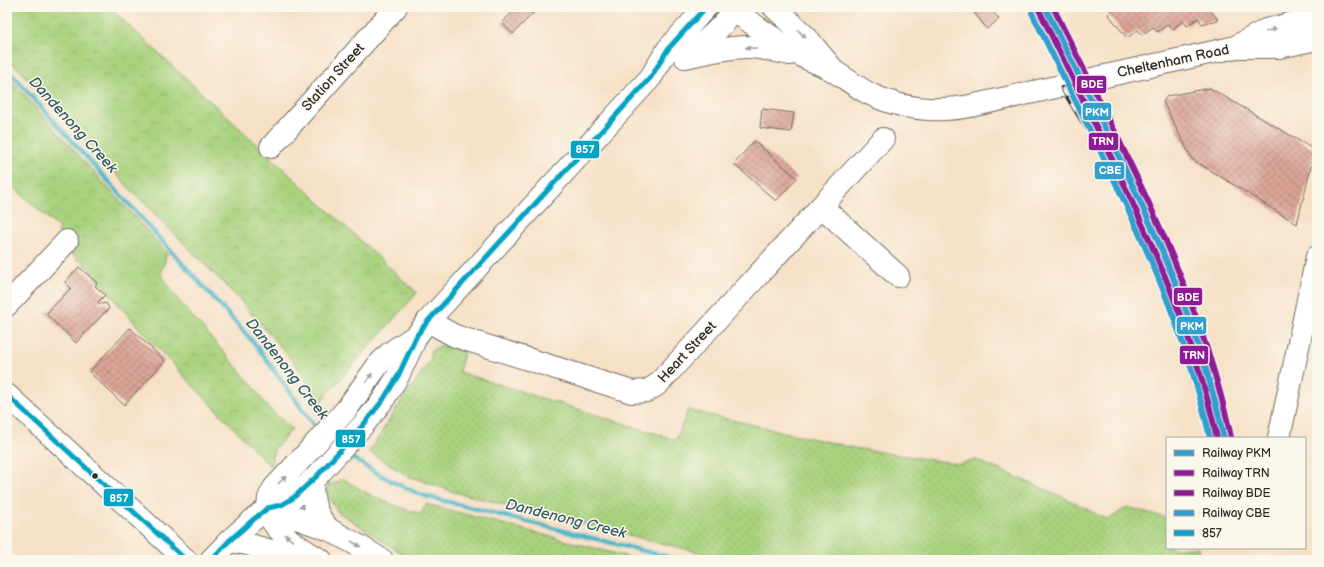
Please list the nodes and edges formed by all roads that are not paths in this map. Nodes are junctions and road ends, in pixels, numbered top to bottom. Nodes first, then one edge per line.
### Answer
1 (396, 7) edge
2 (706, 7) edge
3 (774, 7) edge
4 (732, 8) edge
5 (1317, 17) edge
6 (1317, 39) edge
7 (1279, 46) junction
8 (1236, 47) junction
9 (1317, 52) edge
10 (685, 57) junction
11 (803, 57) junction
12 (835, 71) junction
13 (651, 77) junction
14 (883, 139) dead end
15 (271, 147) dead end
16 (822, 207) junction
17 (67, 241) dead end
18 (1317, 257) edge
19 (898, 276) dead end
20 (7, 305) edge
21 (422, 328) junction
22 (7, 395) edge
23 (1279, 437) edge
24 (314, 478) junction
25 (268, 508) junction
26 (330, 530) junction
27 (229, 542) junction
28 (186, 560) edge
29 (210, 560) edge
30 (303, 560) edge
31 (321, 560) edge
32 (382, 560) edge

1 - 15 main road, Station Street
2 - 13 main road
3 -> 12 main road, Cheltenham Road
4 - 10 main road
4 - 11 main road, Cheltenham Road
8 -> 5 main road, Cheltenham Road
6 - 7 main road, Cheltenham Road
7 - 8 main road, Cheltenham Road
7 - 9 main road
8 - 12 main road, Cheltenham Road
11 -> 10 main road
10 - 13 main road
11 - 12 main road, Cheltenham Road
13 - 21 main road
14 - 16 main road, Heart Street
16 - 19 main road
16 - 21 main road, Heart Street
17 - 20 main road
18 - 23 main road
21 - 24 main road
25 -> 21 main road
22 - 28 main road
24 - 25 main road
24 - 26 main road
25 - 26 main road
25 - 27 main road
31 -> 25 main road
26 -> 32 main road
27 - 29 main road
27 - 30 main road

